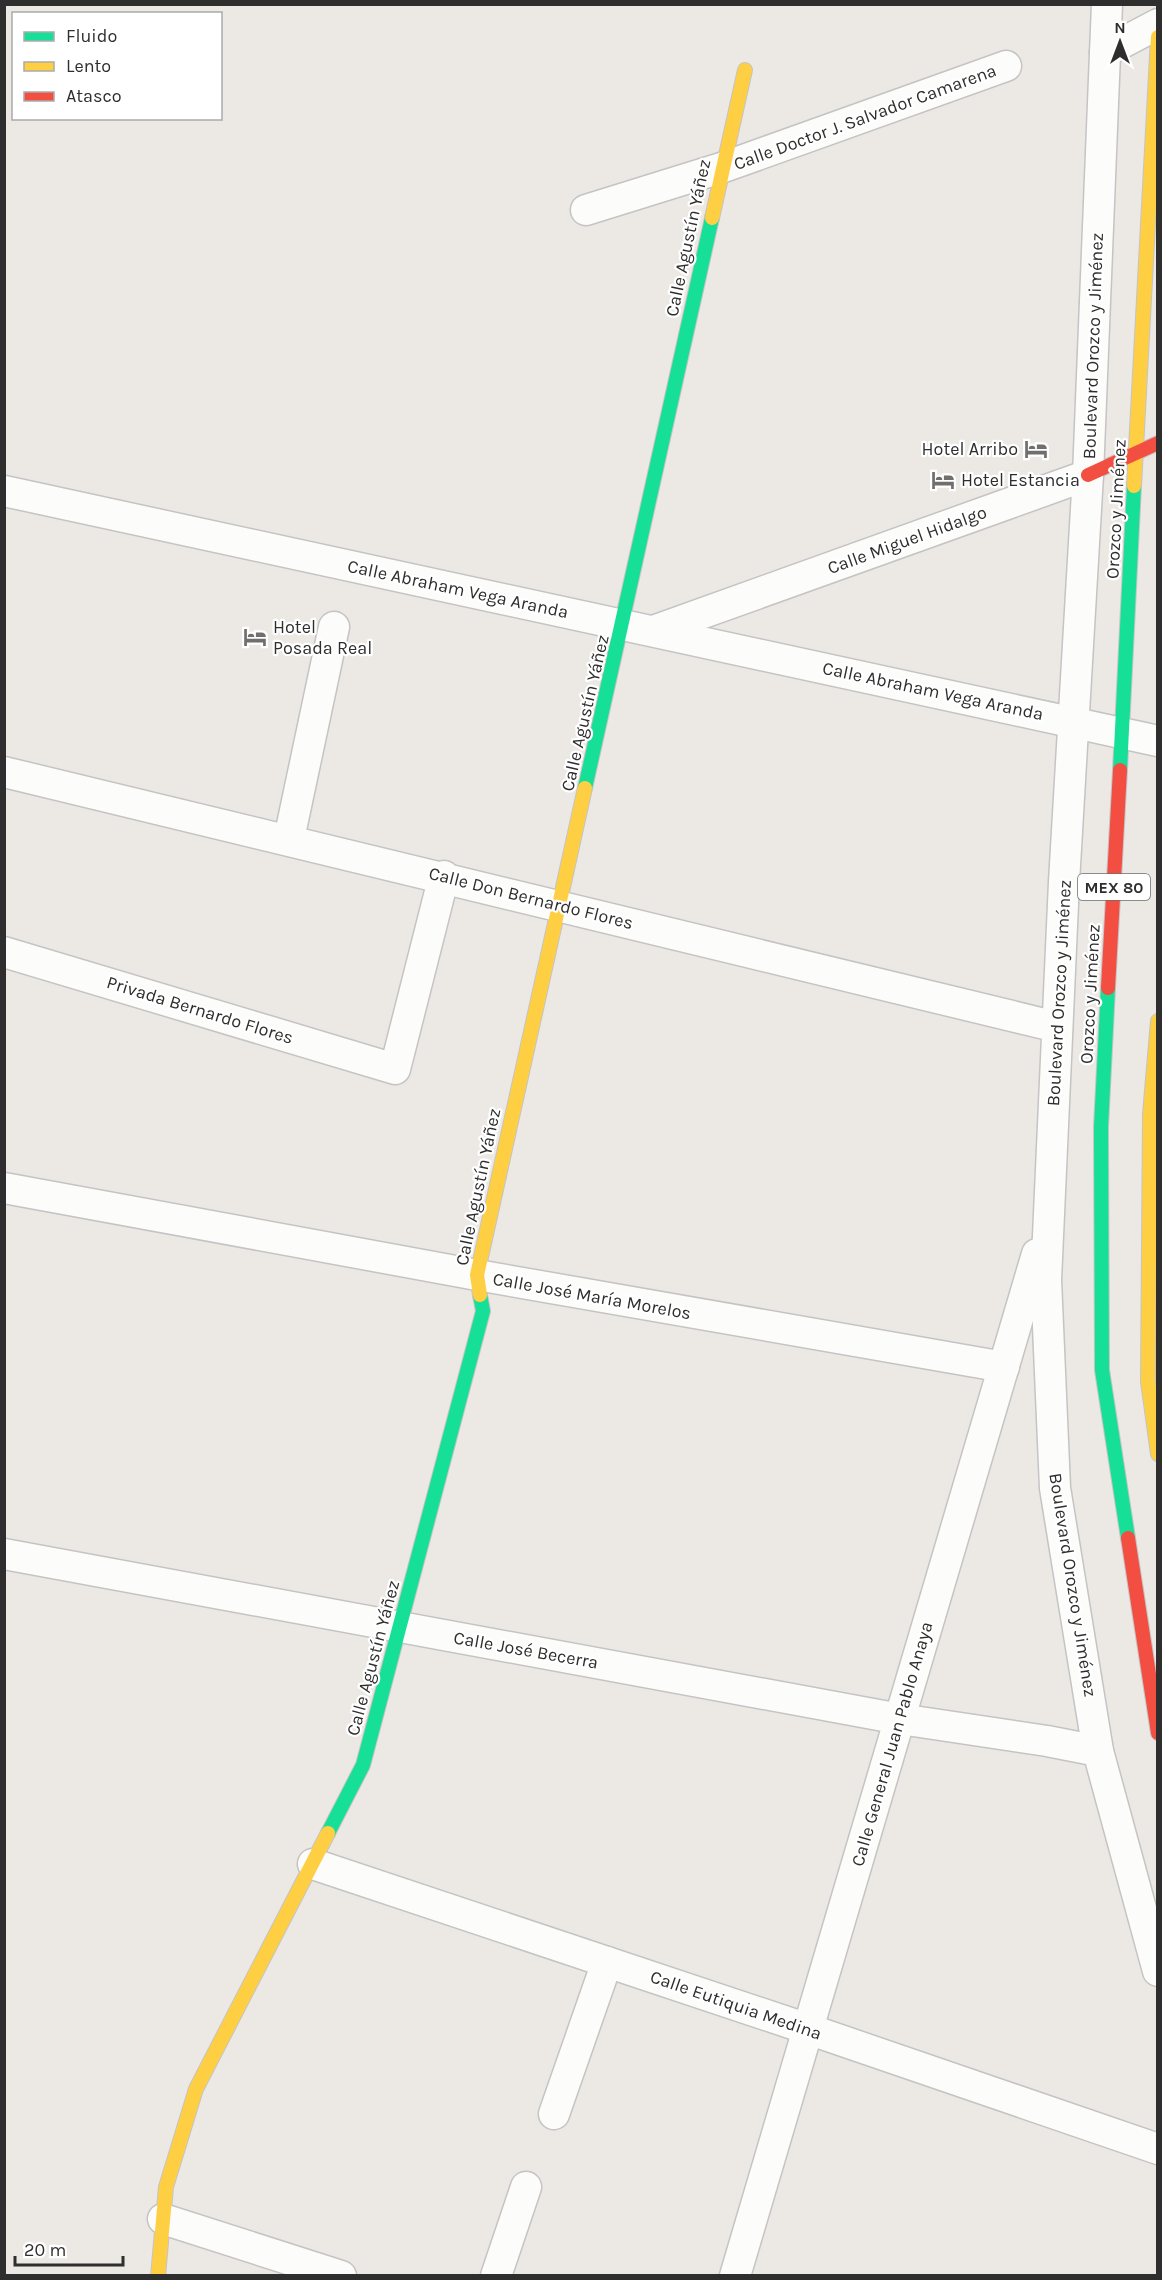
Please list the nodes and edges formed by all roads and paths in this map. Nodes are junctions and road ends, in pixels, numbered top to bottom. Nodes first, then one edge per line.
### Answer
1 (1107, 4) edge
2 (1158, 24) edge
3 (1158, 37) edge
4 (1105, 52) junction
5 (1006, 66) dead end
6 (745, 70) dead end
7 (721, 168) junction
8 (586, 210) dead end
9 (1158, 443) edge
10 (1137, 454) junction
11 (1088, 475) junction
12 (4, 491) edge
13 (623, 624) junction
14 (334, 627) dead end
15 (654, 631) junction
16 (1074, 721) junction
17 (1122, 732) junction
18 (1158, 741) edge
19 (4, 772) edge
20 (289, 839) junction
21 (444, 876) junction
22 (560, 904) junction
23 (4, 952) edge
24 (1158, 1021) edge
25 (1058, 1027) junction
26 (4, 1188) edge
27 (1049, 1213) junction
28 (477, 1275) junction
29 (1004, 1367) junction
30 (1153, 1382) edge
31 (1158, 1454) edge
32 (4, 1554) edge
33 (399, 1626) junction
34 (900, 1719) junction
35 (1158, 1733) edge
36 (1098, 1751) junction
37 (314, 1864) junction
38 (607, 1962) junction
39 (1158, 1971) edge
40 (808, 2029) junction
41 (554, 2114) dead end
42 (1158, 2149) edge
43 (526, 2187) dead end
44 (163, 2219) junction
45 (158, 2276) edge
46 (341, 2276) edge
47 (496, 2276) edge
48 (735, 2276) edge

1 - 4 street, Boulevard Orozco y Jiménez / MEX 80
2 - 4 street
3 - 10 main road, Orozco y Jiménez / MEX 80
4 - 11 street, Boulevard Orozco y Jiménez / MEX 80
5 - 7 street, Calle Doctor J. Salvador Camarena
6 - 7 main road, Calle Agustín Yáñez
7 - 8 street, Calle Doctor J. Salvador Camarena
7 - 13 main road, Calle Agustín Yáñez
9 - 10 main road, Calle Miguel Hidalgo
10 - 11 main road, Calle Miguel Hidalgo
10 - 17 main road, Orozco y Jiménez / MEX 80
11 - 15 street, Calle Miguel Hidalgo
11 - 16 street, Boulevard Orozco y Jiménez / MEX 80
12 - 13 street, Calle Abraham Vega Aranda
13 - 15 street, Calle Abraham Vega Aranda
13 - 22 main road, Calle Agustín Yáñez
14 - 20 street
15 - 16 street, Calle Abraham Vega Aranda
16 - 17 street, Calle Abraham Vega Aranda
16 - 25 street, Boulevard Orozco y Jiménez / MEX 80
17 - 18 street, Calle Abraham Vega Aranda
17 - 35 main road, Orozco y Jiménez / MEX 80
19 - 20 street, Calle Don Bernardo Flores
20 - 21 street, Calle Don Bernardo Flores
21 - 22 street, Calle Don Bernardo Flores
21 - 23 street, Privada Bernardo Flores
22 - 25 street, Calle Don Bernardo Flores
22 - 28 main road, Calle Agustín Yáñez
24 - 30 main road
25 - 27 street, Boulevard Orozco y Jiménez / MEX 80
26 - 28 street, Calle José María Morelos
27 - 29 street, Calle General Juan Pablo Anaya
27 - 36 street, Boulevard Orozco y Jiménez / MEX 80
28 - 29 street, Calle José María Morelos
28 - 33 main road, Calle Agustín Yáñez
29 - 34 street, Calle General Juan Pablo Anaya
30 - 31 main road
32 - 33 street, Calle José Becerra
33 - 34 street, Calle José Becerra
33 - 37 main road, Calle Agustín Yáñez
34 - 36 street, Calle José Becerra
34 - 40 street, Calle General Juan Pablo Anaya
36 - 39 street, Boulevard Orozco y Jiménez / MEX 80
37 - 38 street, Calle Eutiquia Medina
37 - 44 main road, Calle Agustín Yáñez
38 - 40 street, Calle Eutiquia Medina
38 - 41 street
40 - 42 street, Calle Eutiquia Medina
40 - 48 street, Calle General Juan Pablo Anaya
43 - 47 street
44 - 45 main road, Calle Agustín Yáñez
44 - 46 street

